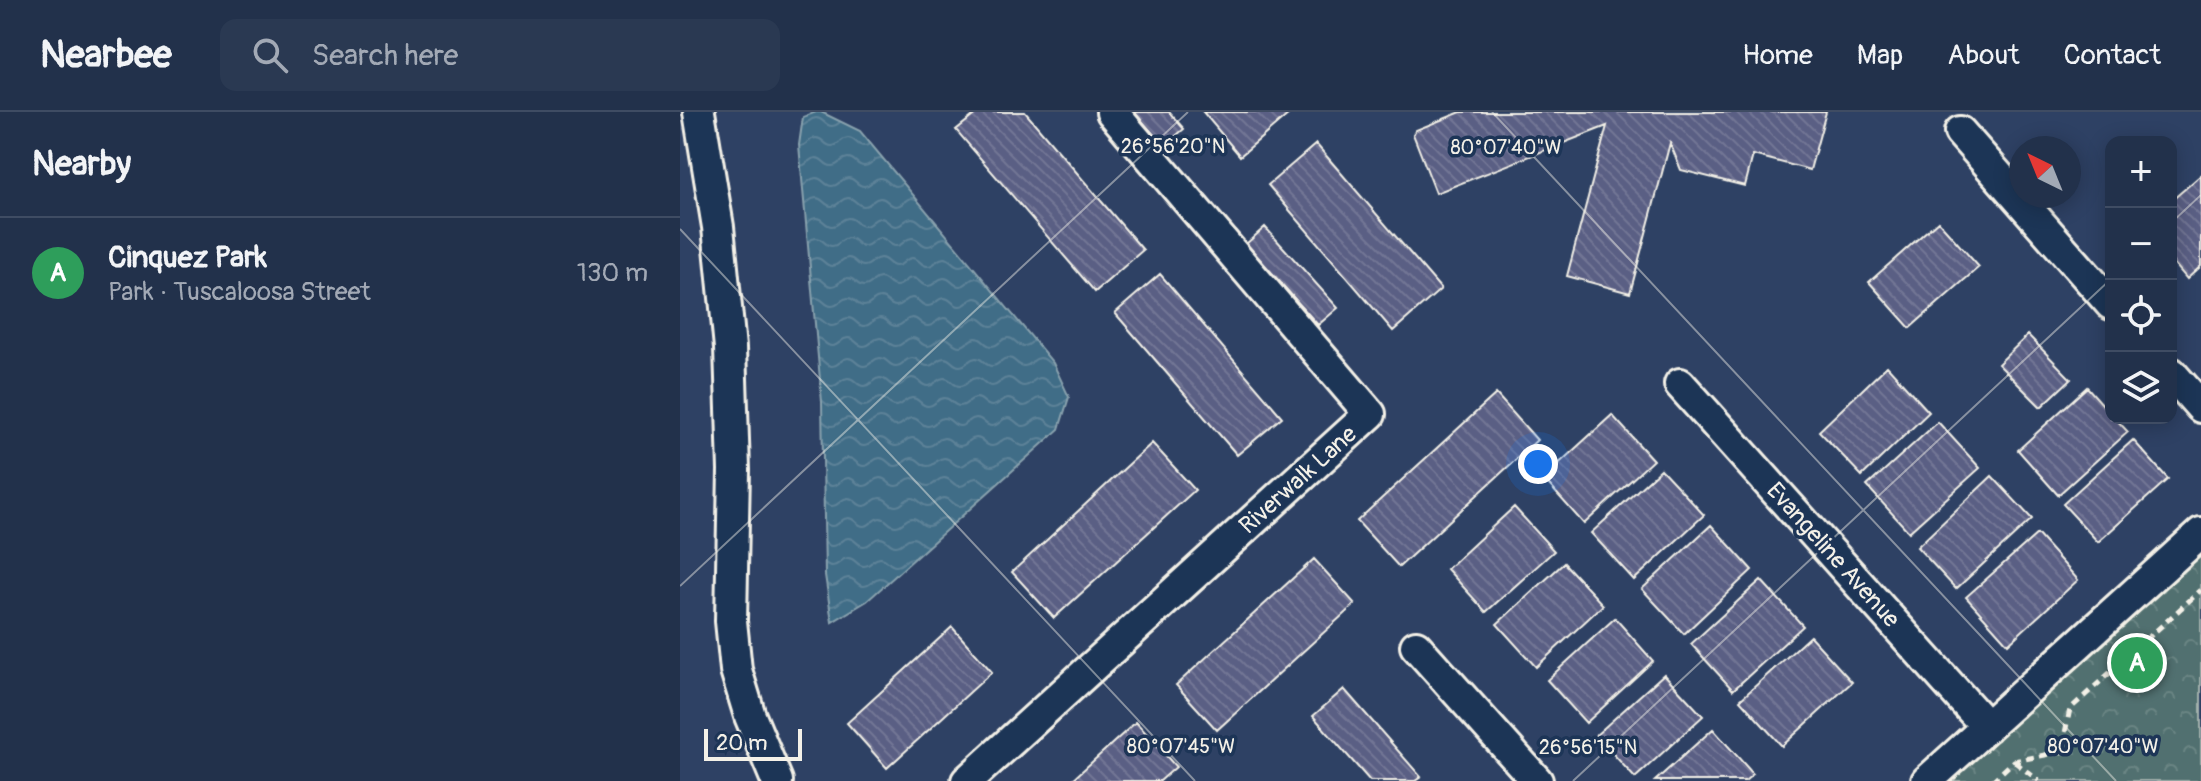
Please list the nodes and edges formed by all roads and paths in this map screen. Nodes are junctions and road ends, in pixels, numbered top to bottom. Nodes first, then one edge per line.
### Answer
1 (698, 112) edge
2 (1112, 112) edge
3 (680, 115) edge
4 (1960, 132) dead end
5 (2105, 297) edge
6 (2177, 380) edge
7 (1680, 384) dead end
8 (2201, 407) edge
9 (2201, 533) edge
10 (2201, 590) edge
11 (1416, 646) dead end
12 (1987, 727) junction
13 (2014, 761) junction
14 (777, 781) edge
15 (967, 781) edge
16 (1537, 781) edge
17 (1927, 781) edge
18 (1992, 781) edge
19 (2039, 781) edge

1 - 3 street
1 - 14 street
2 - 15 street, Riverwalk Lane
4 - 5 street
6 - 8 street
7 - 12 street, Evangeline Avenue
9 - 12 street
10 - 13 path
11 - 16 street
12 - 17 street
13 - 18 path
13 - 19 path

